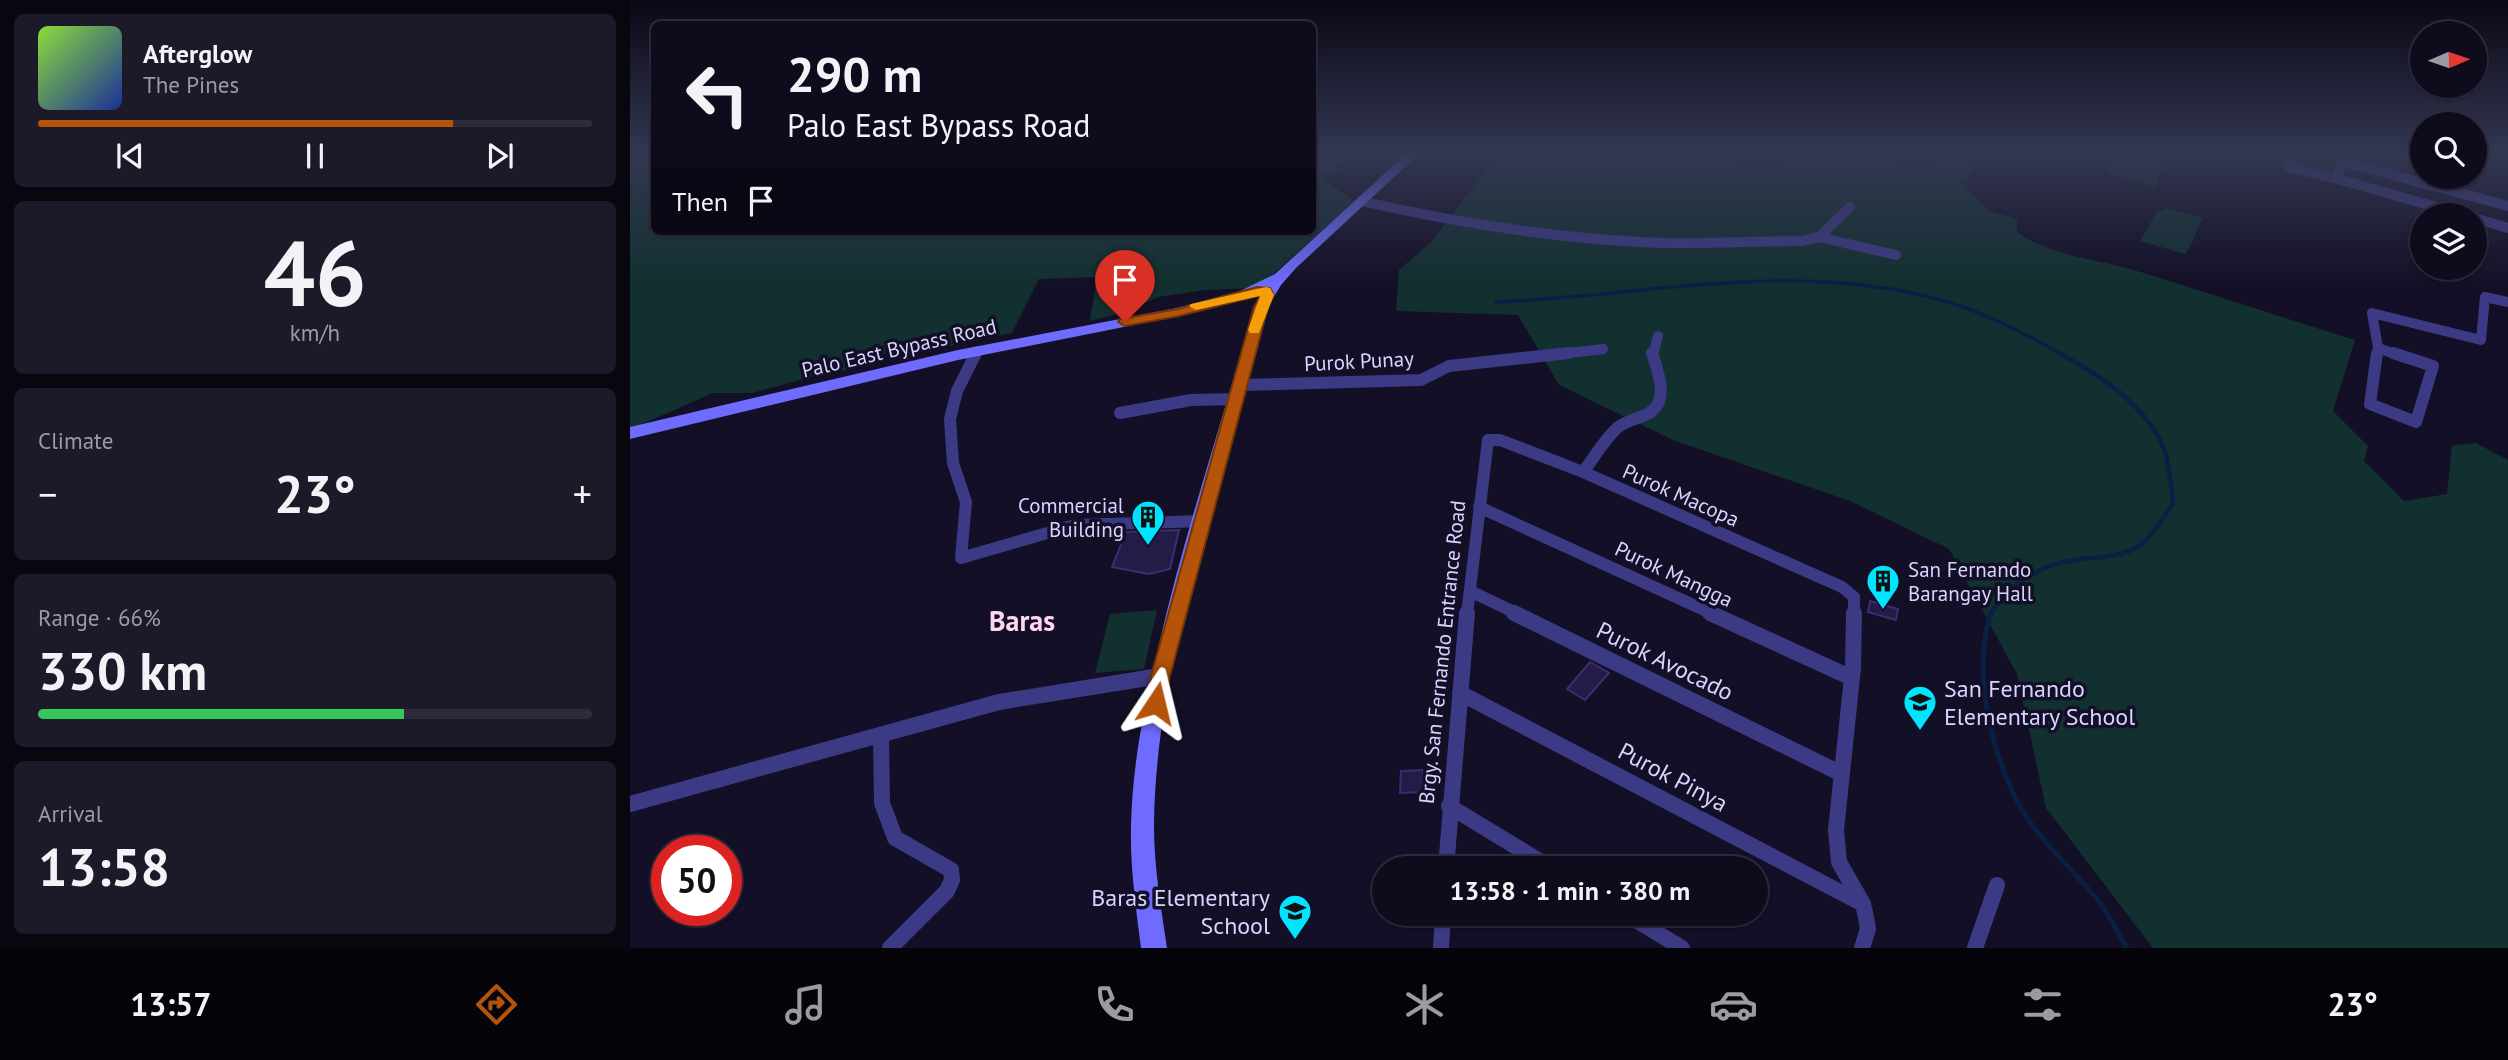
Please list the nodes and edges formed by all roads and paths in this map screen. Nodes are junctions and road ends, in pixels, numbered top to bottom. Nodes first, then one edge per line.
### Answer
1 (1365, 196) edge
2 (2396, 196) edge
3 (2473, 196) edge
4 (1360, 201) junction
5 (2421, 203) edge
6 (2508, 206) edge
7 (1850, 207) dead end
8 (2487, 222) edge
9 (2508, 228) edge
10 (1819, 237) junction
11 (1896, 255) dead end
12 (1285, 270) junction
13 (1245, 294) junction
14 (1264, 301) junction
15 (2508, 302) edge
16 (1179, 312) junction
17 (1658, 336) dead end
18 (2378, 348) junction
19 (1603, 349) dead end
20 (978, 351) junction
21 (1239, 392) junction
22 (1120, 413) dead end
23 (630, 433) edge
24 (1488, 440) joint
25 (1583, 471) junction
26 (1479, 507) junction
27 (1203, 521) junction
28 (1470, 590) junction
29 (1160, 676) junction
30 (1852, 678) junction
31 (1460, 693) junction
32 (881, 735) junction
33 (1840, 773) junction
34 (630, 804) edge
35 (1449, 806) junction
36 (1447, 856) edge
37 (1531, 856) edge
38 (1997, 885) dead end
39 (1863, 904) junction
40 (1442, 926) edge
41 (1646, 926) edge
42 (890, 948) edge
43 (1154, 948) edge
44 (1441, 948) edge
45 (1682, 948) edge
46 (1863, 948) edge
47 (1975, 948) edge

1 - 4 main road
2 - 5 street
3 - 6 street
4 - 10 street
4 - 12 main road
7 - 10 street
8 - 9 street
10 - 11 street
12 - 13 main road, Palo East Bypass Road
12 - 14 main road
13 - 14 main road, Palo East Bypass Road
13 - 16 main road, Palo East Bypass Road
14 - 16 main road, Palo East Bypass Road
14 - 21 main road
15 - 18 street
16 - 20 main road, Palo East Bypass Road
17 - 25 street
18 - 18 street
19 - 21 street, Purok Punay
20 - 23 main road, Palo East Bypass Road
20 - 27 street
21 - 22 street, Purok Punay
21 - 27 main road
24 - 25 street, Purok Macopa
24 - 26 street, Brgy. San Fernando Entrance Road
25 - 30 street, Purok Macopa
26 - 28 street, Brgy. San Fernando Entrance Road
26 - 30 street, Purok Mangga
27 - 29 main road
28 - 31 street, Brgy. San Fernando Entrance Road
28 - 33 street, Purok Avocado
29 - 32 street
29 - 43 main road
30 - 33 street
31 - 35 street, Brgy. San Fernando Entrance Road
31 - 39 street, Purok Pinya
32 - 34 street
32 - 42 street
33 - 39 street
35 - 36 street, Brgy. San Fernando Entrance Road
35 - 37 street
38 - 47 street
39 - 46 street
40 - 44 street
41 - 45 street

